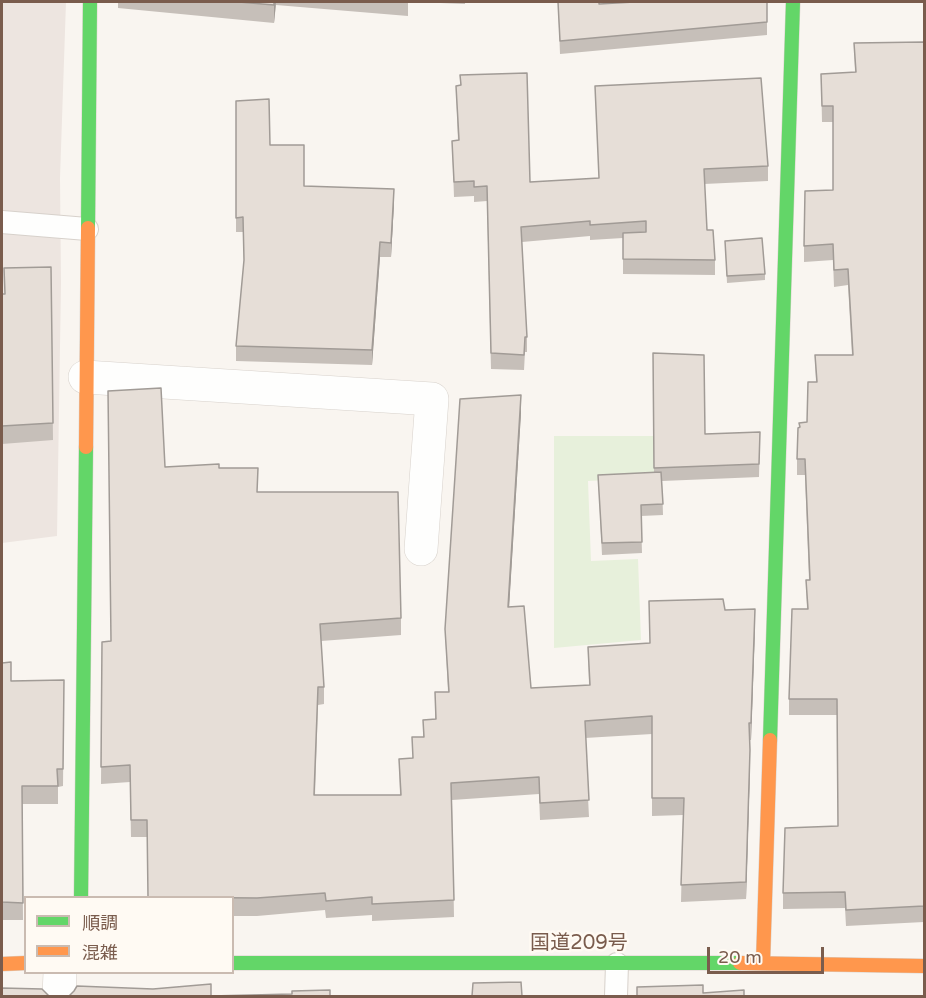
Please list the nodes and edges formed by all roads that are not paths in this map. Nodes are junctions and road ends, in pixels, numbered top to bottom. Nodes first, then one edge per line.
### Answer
1 (90, 2) edge
2 (793, 2) edge
3 (2, 222) edge
4 (87, 229) junction
5 (85, 377) junction
6 (422, 549) dead end
7 (81, 896) edge
8 (24, 963) edge
9 (234, 963) edge
10 (763, 963) junction
11 (2, 964) edge
12 (616, 964) junction
13 (924, 966) edge
14 (60, 974) edge
15 (59, 996) edge
16 (616, 996) edge

1 - 4 main road
2 - 10 main road
3 - 4 lane
4 - 5 main road
5 - 6 street
5 - 7 main road
8 - 11 main road
9 - 12 main road, 国道209号
10 - 12 main road, 国道209号
10 - 13 main road, 国道209号
12 - 16 lane
14 - 15 street

